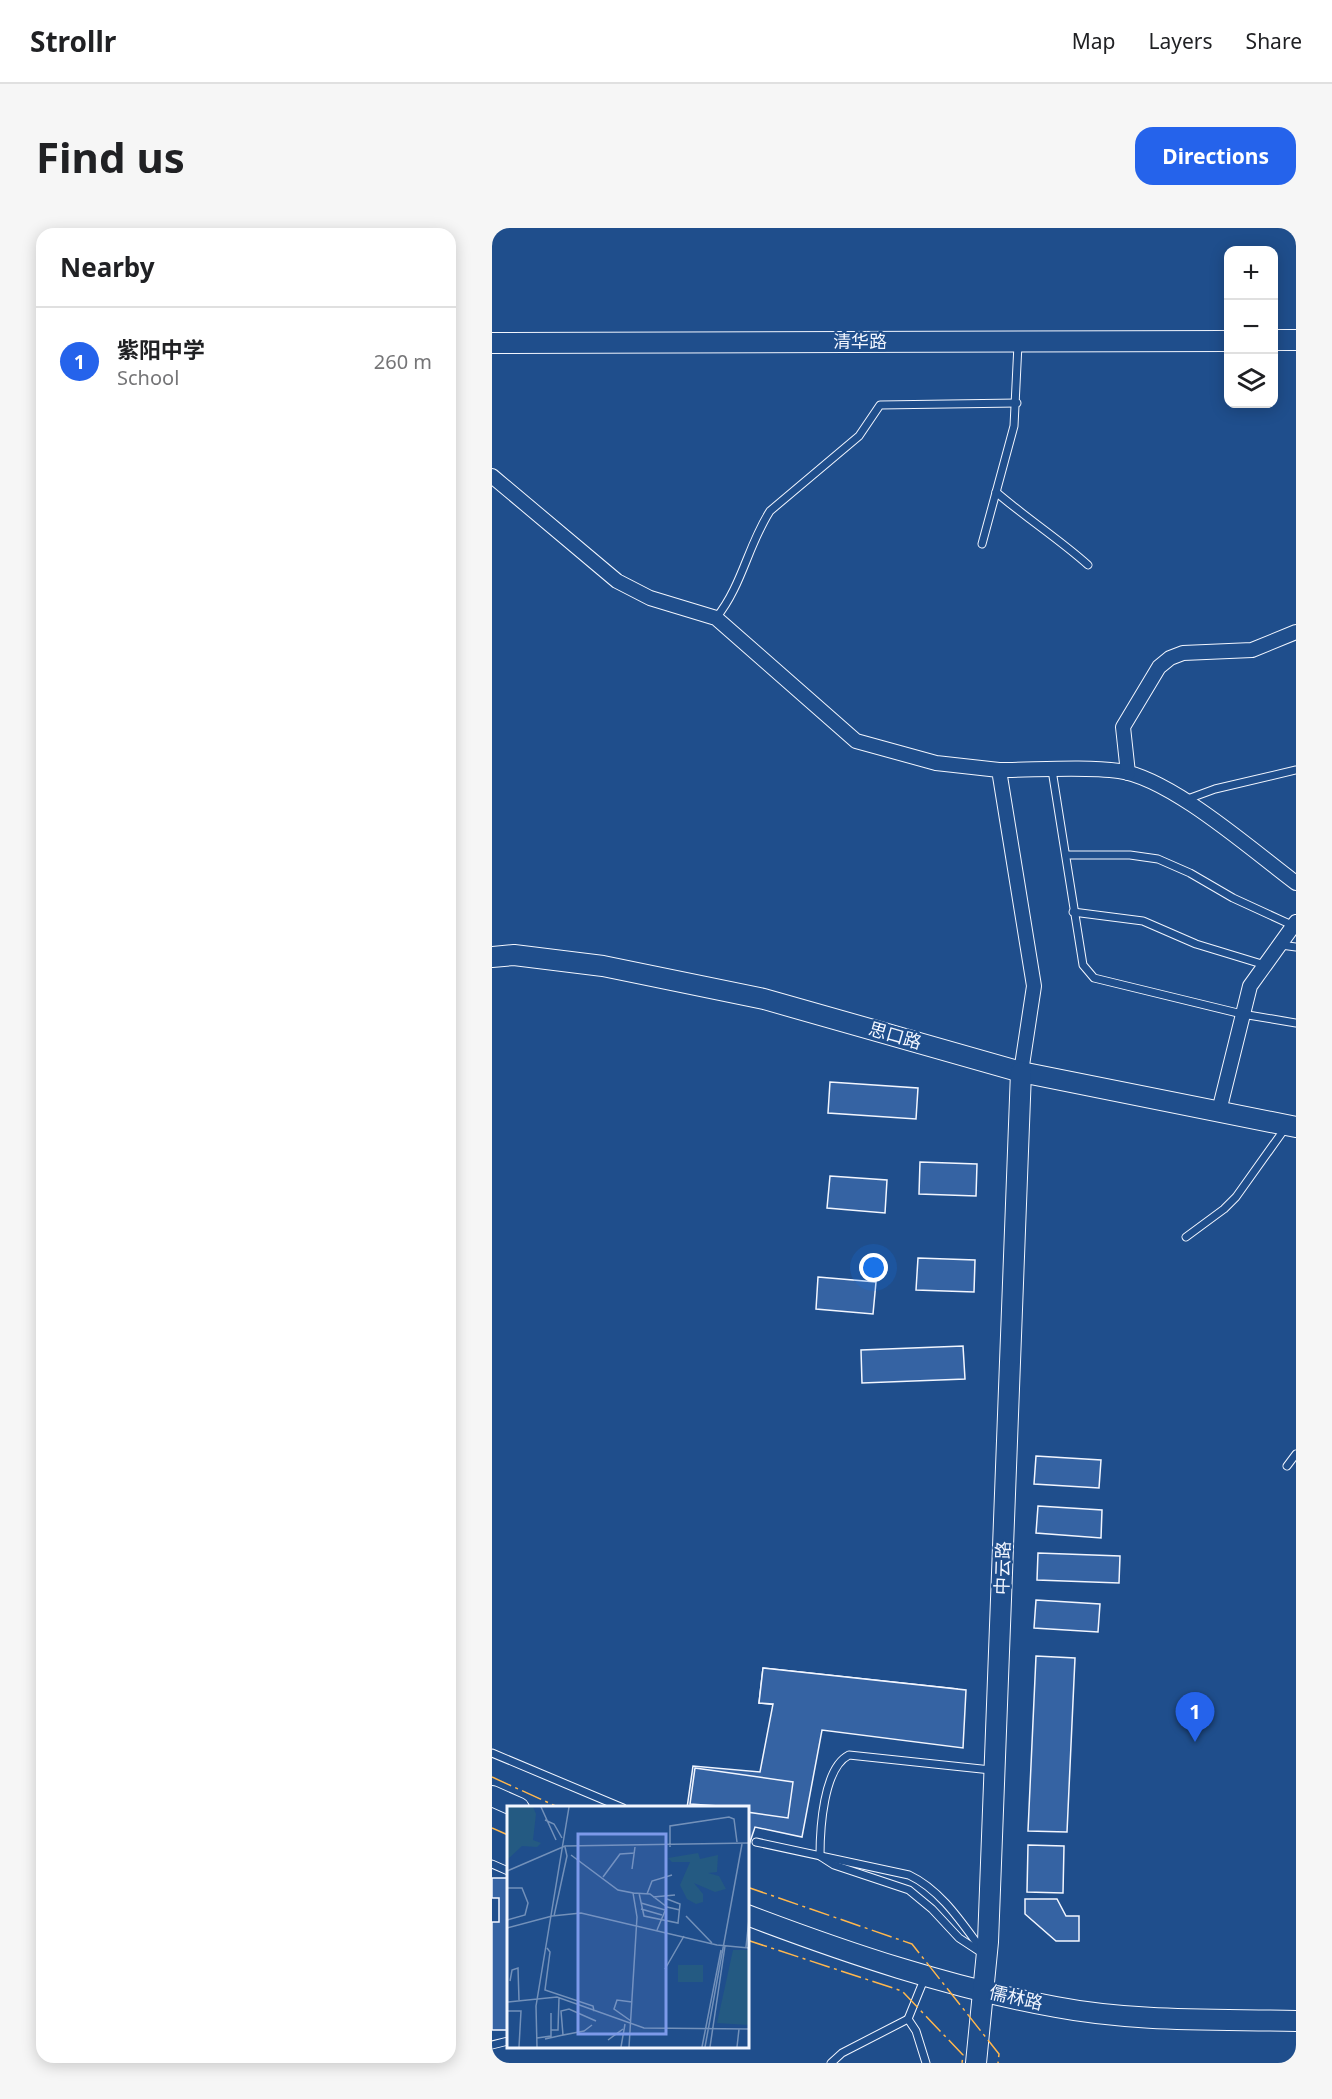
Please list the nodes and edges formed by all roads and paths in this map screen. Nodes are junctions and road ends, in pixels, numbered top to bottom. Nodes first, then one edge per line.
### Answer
1 (1278, 340) edge
2 (1296, 340) edge
3 (1017, 341) junction
4 (1224, 341) edge
5 (492, 343) edge
6 (1017, 403) junction
7 (492, 477) edge
8 (996, 492) junction
9 (982, 544) dead end
10 (1088, 565) dead end
11 (716, 618) junction
12 (1296, 632) edge
13 (999, 770) junction
14 (1052, 770) junction
15 (1296, 770) edge
16 (1128, 773) junction
17 (1183, 801) junction
18 (1066, 855) junction
19 (1296, 884) edge
20 (1073, 912) junction
21 (1295, 924) edge
22 (1281, 945) junction
23 (1296, 947) edge
24 (492, 957) edge
25 (1265, 965) junction
26 (1242, 1014) junction
27 (1296, 1023) edge
28 (1021, 1072) junction
29 (1219, 1111) junction
30 (1292, 1126) edge
31 (1186, 1237) dead end
32 (1296, 1454) edge
33 (1287, 1466) dead end
34 (492, 1753) edge
35 (995, 1771) junction
36 (492, 1796) edge
37 (514, 1806) edge
38 (618, 1806) edge
39 (756, 1842) dead end
40 (820, 1856) junction
41 (492, 1864) edge
42 (507, 1871) edge
43 (748, 1915) edge
44 (987, 1957) junction
45 (926, 1974) junction
46 (985, 1991) junction
47 (908, 2019) junction
48 (1296, 2021) edge
49 (507, 2041) edge
50 (492, 2044) edge
51 (831, 2063) edge
52 (927, 2063) edge
53 (976, 2063) edge

1 - 2 street
3 - 4 street, 清华路
3 - 5 street, 清华路
3 - 6 lane
6 - 8 lane
6 - 11 lane
7 - 11 street
8 - 9 lane
8 - 10 lane
11 - 13 street
12 - 16 street
13 - 14 street
13 - 28 street
14 - 16 street
14 - 18 lane
15 - 17 lane
16 - 17 street
17 - 19 street
18 - 20 lane
18 - 21 lane
20 - 25 lane
20 - 26 lane
21 - 22 street
22 - 23 lane
22 - 25 street
24 - 28 street, 思口路
25 - 26 street
26 - 27 lane
26 - 29 street
28 - 29 street, 思口路
28 - 35 street, 中云路
29 - 30 street, 思口路
30 - 31 lane
32 - 33 lane
34 - 38 lane
35 - 40 lane
35 - 44 street, 中云路
36 - 37 street
39 - 40 lane
40 - 44 lane
40 - 44 lane
41 - 42 lane
43 - 45 street, 儒林路
44 - 46 street, 中云路
45 - 46 street, 儒林路
45 - 47 lane
46 - 48 street, 儒林路
46 - 53 street, 中云路
47 - 51 lane
47 - 52 lane
49 - 50 lane

